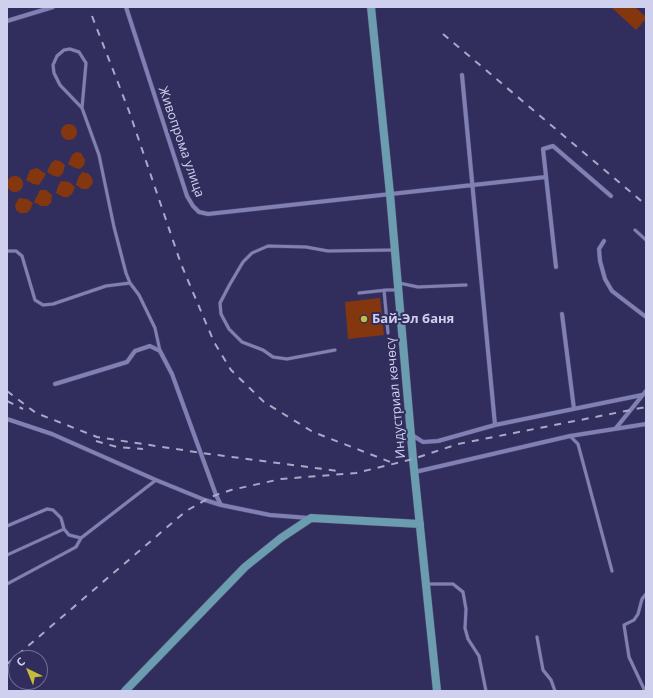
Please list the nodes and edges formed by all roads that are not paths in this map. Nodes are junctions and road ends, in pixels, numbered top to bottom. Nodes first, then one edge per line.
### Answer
1 (32, 7) edge
2 (52, 7) edge
3 (126, 7) edge
4 (371, 7) edge
5 (34, 13) junction
6 (7, 21) edge
7 (462, 75) dead end
8 (82, 108) junction
9 (546, 177) junction
10 (473, 185) junction
11 (390, 194) junction
12 (611, 196) dead end
13 (635, 230) dead end
14 (646, 240) edge
15 (604, 241) dead end
16 (396, 250) junction
17 (7, 251) edge
18 (556, 268) dead end
19 (130, 283) junction
20 (466, 285) dead end
21 (399, 286) junction
22 (384, 290) junction
23 (359, 293) dead end
24 (562, 314) dead end
25 (646, 317) edge
26 (388, 334) dead end
27 (335, 350) dead end
28 (160, 351) junction
29 (55, 384) dead end
30 (646, 390) edge
31 (642, 395) junction
32 (574, 409) junction
33 (7, 419) edge
34 (646, 424) edge
35 (495, 425) junction
36 (616, 428) junction
37 (411, 435) junction
38 (570, 436) junction
39 (415, 472) junction
40 (156, 480) junction
41 (221, 505) junction
42 (311, 518) junction
43 (420, 524) junction
44 (7, 526) edge
45 (64, 529) junction
46 (81, 538) junction
47 (7, 555) edge
48 (612, 571) dead end
49 (7, 584) edge
50 (426, 584) junction
51 (646, 594) edge
52 (537, 637) dead end
53 (644, 689) dead end
54 (125, 691) edge
55 (437, 691) edge
56 (486, 691) edge
57 (555, 691) edge

1 - 5 street
2 - 5 street
3 - 11 street, Живопрома улица
4 - 11 main road, Индустриал көчөсү
5 - 6 street
7 - 10 street
8 - 8 lane
8 - 19 lane
9 - 10 street
9 - 12 street
9 - 18 street
10 - 11 street
10 - 35 street
11 - 16 main road, Индустриал көчөсү
13 - 14 lane
15 - 25 street
16 - 21 main road, Индустриал көчөсү
16 - 27 lane
17 - 19 lane
19 - 28 lane
20 - 21 lane
21 - 22 lane
21 - 37 main road, Индустриал көчөсү
22 - 23 lane
22 - 26 lane
24 - 32 street
28 - 29 street
28 - 41 street
30 - 31 street
31 - 32 street
31 - 36 street
32 - 35 street
33 - 40 street
34 - 36 street
35 - 37 street
36 - 38 street
37 - 39 main road, Индустриал көчөсү
38 - 39 street
38 - 48 lane
39 - 43 main road, Индустриал көчөсү
40 - 41 street
40 - 46 lane
41 - 42 street
42 - 43 main road
42 - 54 main road
43 - 50 main road, Индустриал көчөсү
44 - 45 lane
45 - 46 lane
45 - 47 lane
46 - 49 lane
50 - 55 main road, Индустриал көчөсү
50 - 56 lane
51 - 53 lane
52 - 57 lane

